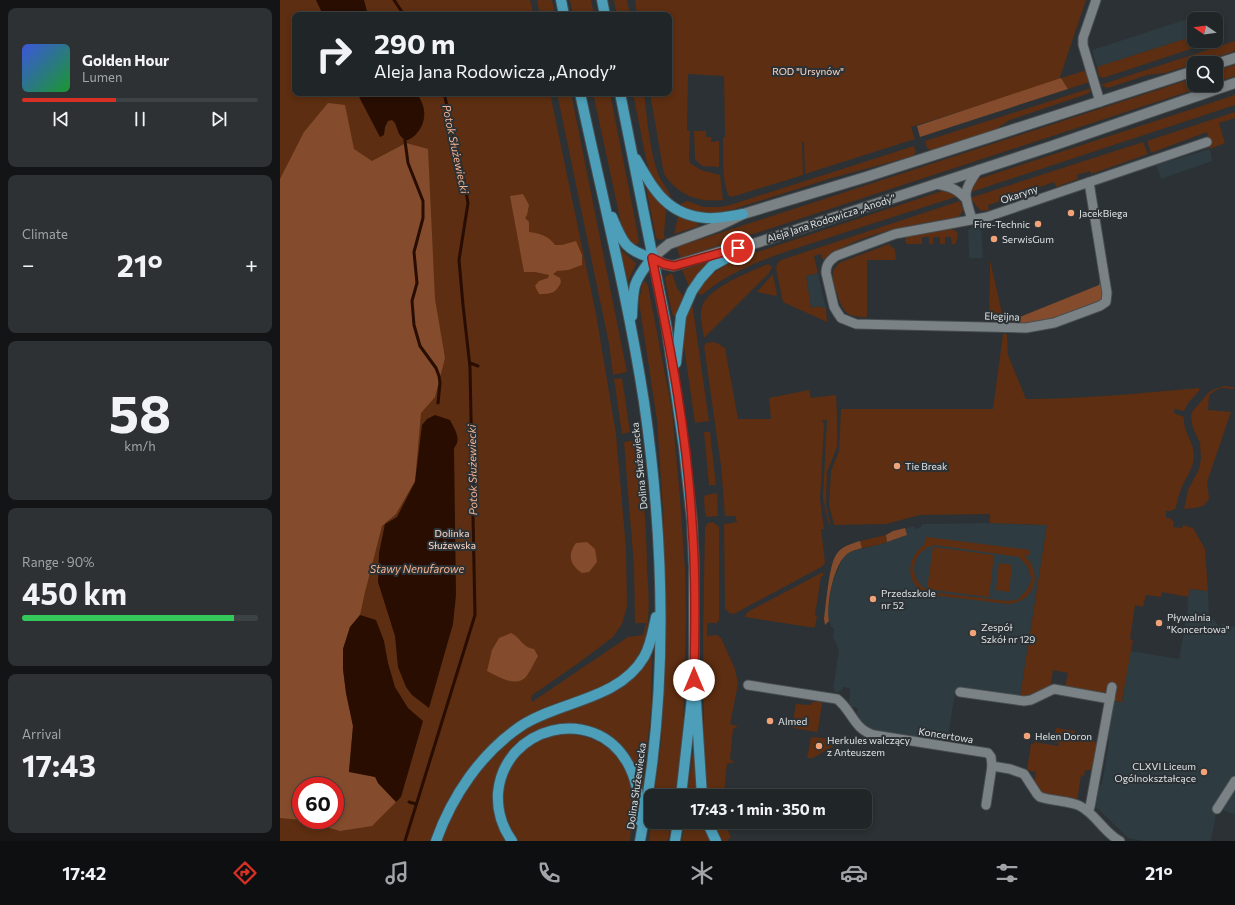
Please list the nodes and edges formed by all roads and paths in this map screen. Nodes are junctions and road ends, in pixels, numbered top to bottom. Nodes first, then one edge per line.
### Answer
1 (562, 0) edge
2 (602, 0) edge
3 (1096, 0) edge
4 (564, 12) edge
5 (604, 12) edge
6 (1235, 58) edge
7 (1223, 62) edge
8 (1187, 73) edge
9 (1235, 83) edge
10 (581, 96) edge
11 (621, 96) edge
12 (1100, 102) junction
13 (1207, 142) dead end
14 (632, 151) junction
15 (978, 170) junction
16 (1089, 182) junction
17 (935, 184) junction
18 (601, 190) junction
19 (965, 198) junction
20 (743, 214) junction
21 (972, 219) junction
22 (750, 245) junction
23 (836, 256) joint
24 (652, 258) junction
25 (632, 336) junction
26 (675, 379) junction
27 (660, 601) junction
28 (694, 680) junction
29 (748, 685) dead end
30 (1112, 687) dead end
31 (960, 692) dead end
32 (1110, 699) junction
33 (992, 766) junction
34 (1235, 781) edge
35 (682, 789) edge
36 (702, 789) edge
37 (986, 805) dead end
38 (1217, 809) dead end
39 (1088, 811) junction
40 (677, 829) edge
41 (710, 829) edge
42 (436, 841) edge
43 (512, 841) edge
44 (640, 841) edge
45 (675, 841) edge
46 (716, 841) edge
47 (1120, 841) edge

1 - 4 main road
2 - 5 main road
3 - 12 street
6 - 7 main road
8 - 12 main road
9 - 15 main road, Aleja Jana Rodowicza „Anody”
10 - 18 main road, Dolina Służewiecka
11 - 14 main road
12 - 20 main road
13 - 16 street, Okaryny
14 - 20 main road
14 - 24 main road
15 - 17 main road, Aleja Jana Rodowicza „Anody”
15 - 19 street
16 - 21 street, Okaryny
16 - 23 street, Elegijna
17 - 19 street
17 - 22 main road, Aleja Jana Rodowicza „Anody”
18 - 24 main road
18 - 25 main road, Dolina Służewiecka
19 - 21 street
20 - 24 main road
21 - 23 street, Okaryny
22 - 24 main road, Aleja Jana Rodowicza „Anody”
22 - 26 main road
24 - 25 main road
24 - 26 main road
25 - 27 main road, Dolina Służewiecka
26 - 28 main road
27 - 42 main road
27 - 44 main road, Dolina Służewiecka
28 - 35 main road
28 - 36 main road
29 - 33 street, Koncertowa
30 - 32 street
31 - 32 street
32 - 39 street
33 - 37 street
33 - 39 street
34 - 38 street
39 - 47 street
40 - 45 main road
41 - 46 main road
43 - 44 main road

